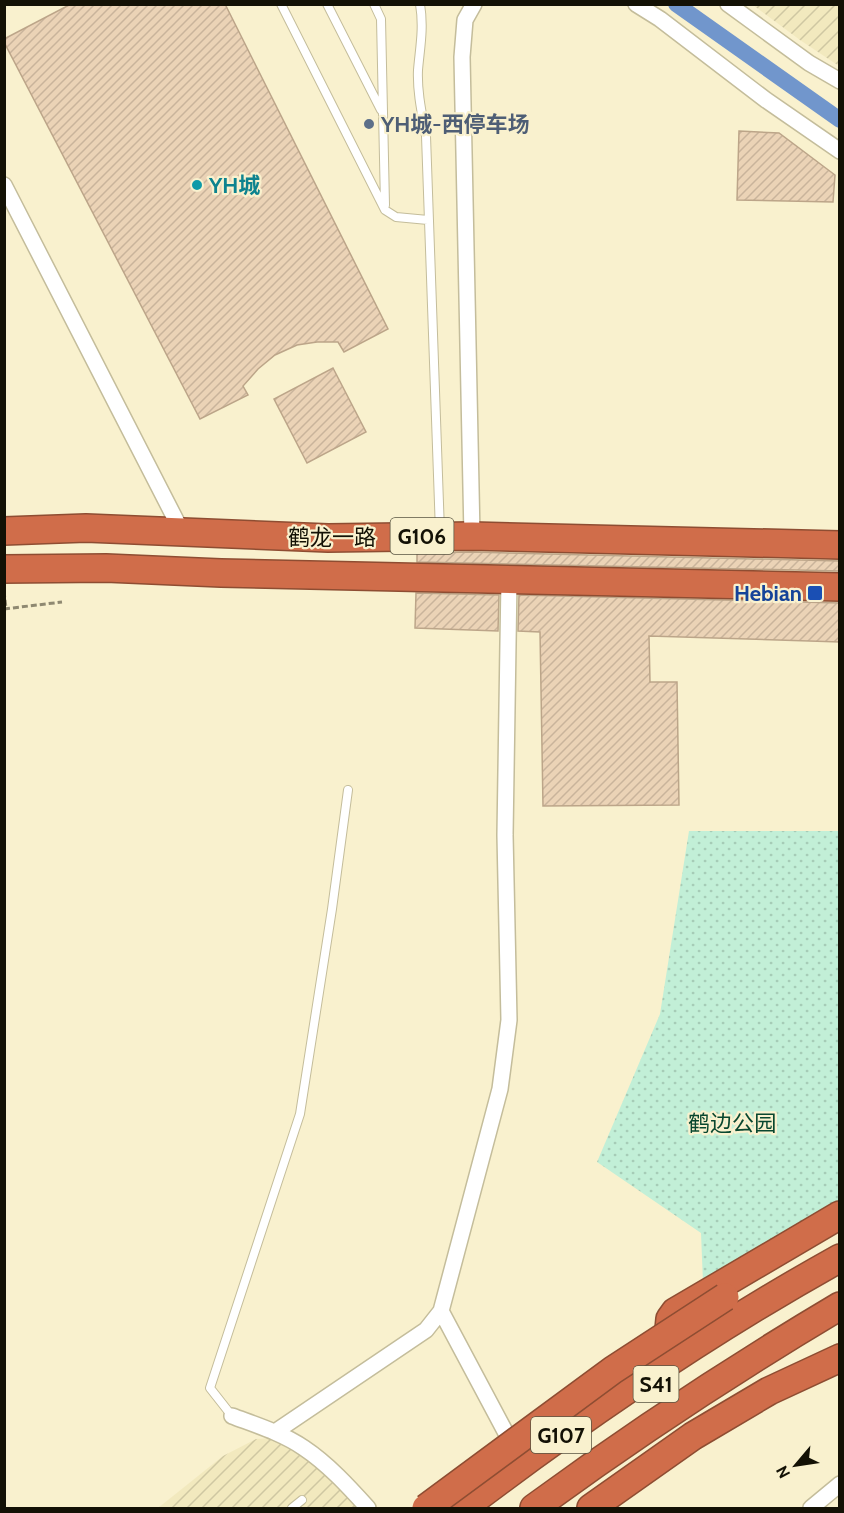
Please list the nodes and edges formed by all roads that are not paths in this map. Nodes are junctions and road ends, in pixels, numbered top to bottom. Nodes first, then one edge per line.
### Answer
1 (281, 4) edge
2 (327, 4) edge
3 (374, 4) edge
4 (420, 4) edge
5 (474, 4) edge
6 (636, 4) edge
7 (728, 4) edge
8 (840, 81) edge
9 (383, 113) junction
10 (840, 151) edge
11 (4, 184) edge
12 (385, 210) junction
13 (428, 220) junction
14 (4, 531) edge
15 (182, 532) junction
16 (440, 536) junction
17 (472, 536) junction
18 (840, 545) edge
19 (4, 569) edge
20 (509, 580) junction
21 (840, 587) edge
22 (348, 790) dead end
23 (840, 1215) edge
24 (840, 1236) edge
25 (840, 1258) edge
26 (840, 1271) edge
27 (840, 1306) edge
28 (441, 1311) junction
29 (840, 1316) edge
30 (840, 1358) edge
31 (663, 1365) junction
32 (232, 1416) joint
33 (275, 1432) junction
34 (523, 1463) junction
35 (840, 1484) edge
36 (302, 1500) dead end
37 (292, 1509) edge
38 (368, 1509) edge
39 (426, 1509) edge
40 (463, 1509) edge
41 (481, 1509) edge
42 (534, 1509) edge
43 (545, 1509) edge
44 (591, 1509) edge
45 (811, 1509) edge

1 - 12 lane
2 - 9 lane
3 - 9 lane
4 - 13 lane
5 - 17 street
6 - 10 street
7 - 8 street
9 - 12 lane
11 - 15 street
12 - 13 lane
13 - 16 lane
14 - 15 highway, 鹤龙一路 / G106
15 - 16 highway, 鹤龙一路 / G106
16 - 17 highway, 鹤龙一路 / G106
17 - 18 highway, 鹤龙一路 / G106
19 - 20 highway, 鹤龙一路 / G106
20 - 21 highway, 鹤龙一路 / G106
20 - 28 street
22 - 32 lane
23 - 31 highway
24 - 39 highway, bridge
25 - 31 highway, G107
26 - 41 highway, S41
27 - 42 highway, S41
28 - 33 street
28 - 34 street
29 - 43 highway, G107
30 - 44 highway
31 - 34 highway, G107
32 - 33 street
33 - 38 street
34 - 40 highway, G107
35 - 45 street
36 - 37 lane

